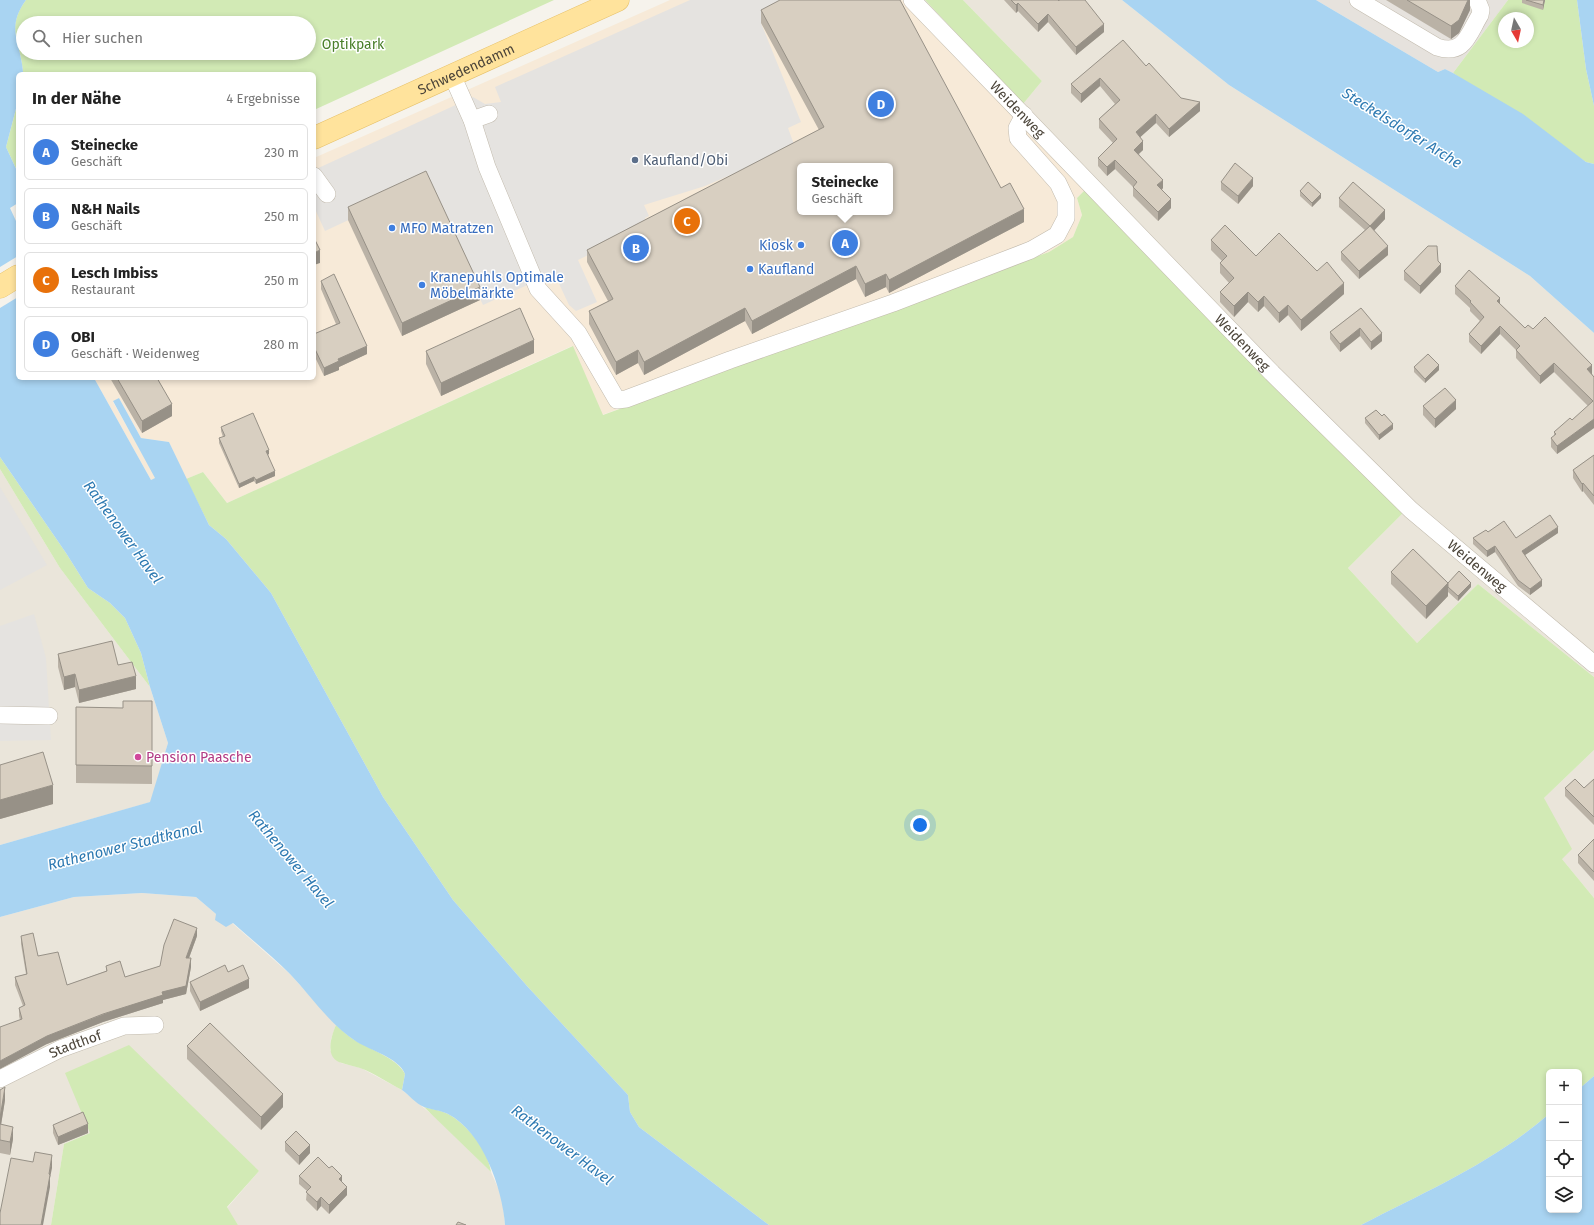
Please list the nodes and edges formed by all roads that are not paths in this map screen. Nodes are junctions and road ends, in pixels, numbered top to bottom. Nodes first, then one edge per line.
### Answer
1 (618, 0) edge
2 (912, 0) edge
3 (1358, 0) edge
4 (1477, 0) edge
5 (452, 75) junction
6 (489, 114) dead end
7 (1024, 115) junction
8 (472, 120) junction
9 (316, 137) edge
10 (316, 179) edge
11 (327, 194) dead end
12 (16, 277) edge
13 (0, 287) edge
14 (1594, 664) edge
15 (0, 715) edge
16 (49, 716) dead end
17 (155, 1025) dead end
18 (0, 1079) edge

1 - 5 main road, Schwedendamm
2 - 7 street, Weidenweg
3 - 4 street
5 - 8 street
5 - 9 main road, Schwedendamm
6 - 8 street
7 - 8 street
7 - 14 street, Weidenweg
10 - 11 street
12 - 13 main road
15 - 16 street
17 - 18 street, Stadthof

